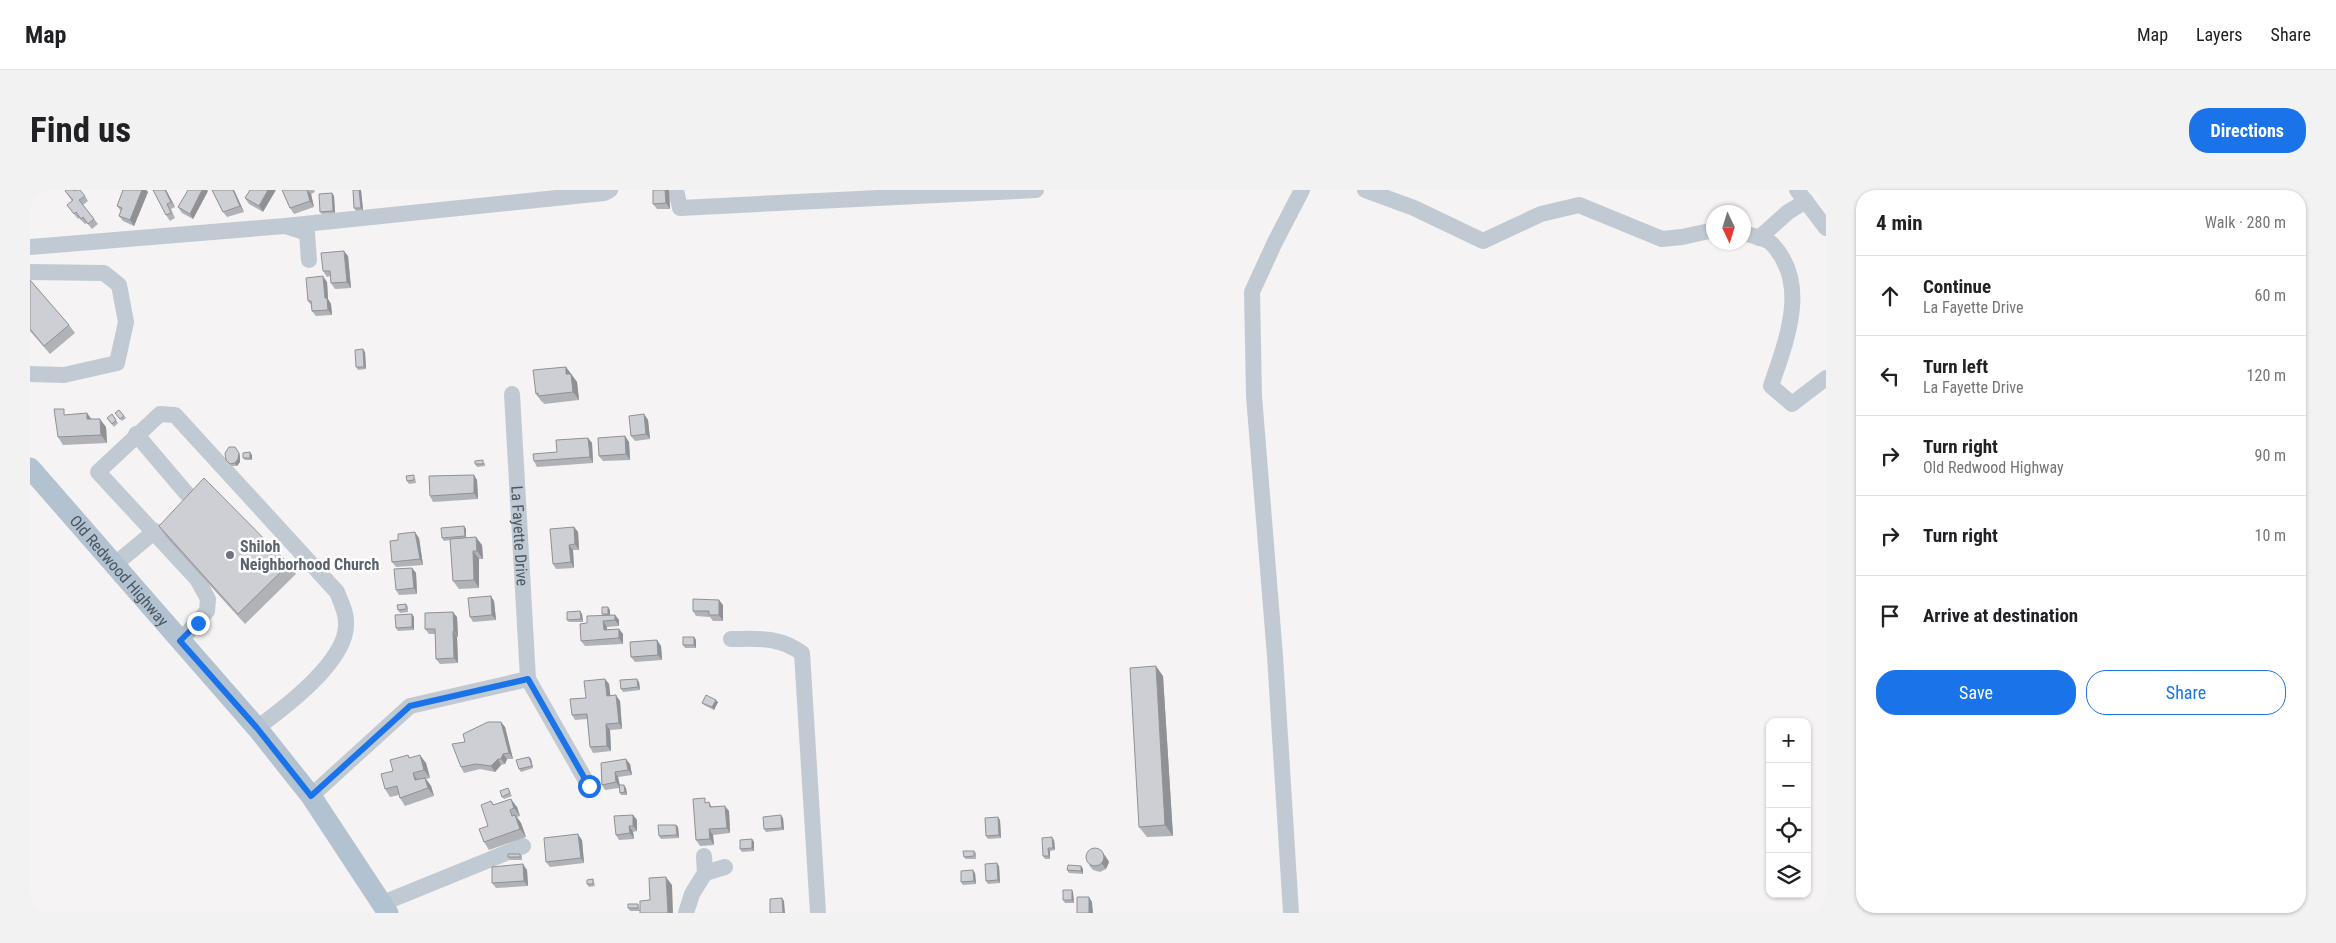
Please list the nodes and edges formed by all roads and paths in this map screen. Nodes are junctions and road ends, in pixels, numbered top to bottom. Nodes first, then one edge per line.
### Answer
1 (610, 190) edge
2 (676, 190) edge
3 (1036, 190) edge
4 (1302, 190) edge
5 (1365, 190) edge
6 (1801, 195) edge
7 (285, 226) junction
8 (1826, 228) edge
9 (1706, 232) edge
10 (1751, 236) edge
11 (30, 247) edge
12 (308, 260) dead end
13 (30, 272) edge
14 (30, 374) edge
15 (1826, 378) edge
16 (512, 394) dead end
17 (136, 434) junction
18 (30, 468) edge
19 (187, 494) edge
20 (155, 531) junction
21 (114, 566) junction
22 (731, 639) dead end
23 (180, 641) junction
24 (528, 679) junction
25 (257, 728) junction
26 (589, 786) dead end
27 (311, 796) junction
28 (523, 846) dead end
29 (704, 856) dead end
30 (725, 867) dead end
31 (705, 873) junction
32 (385, 908) edge
33 (686, 913) edge
34 (818, 913) edge
35 (1291, 913) edge

1 - 7 street
2 - 3 street
4 - 35 street
5 - 9 street
6 - 8 street
6 - 10 street
7 - 11 street
7 - 12 street
10 - 15 street
13 - 14 street
16 - 24 street, La Fayette Drive
17 - 19 street
17 - 20 street
17 - 25 street
18 - 21 main road, Old Redwood Highway
20 - 21 street
20 - 23 street
21 - 23 main road, Old Redwood Highway
22 - 34 street
23 - 25 main road, Old Redwood Highway
24 - 26 street, La Fayette Drive
24 - 27 street
25 - 27 main road, Old Redwood Highway
27 - 32 main road, Old Redwood Highway
28 - 32 street
29 - 31 street
30 - 31 street
31 - 33 street

